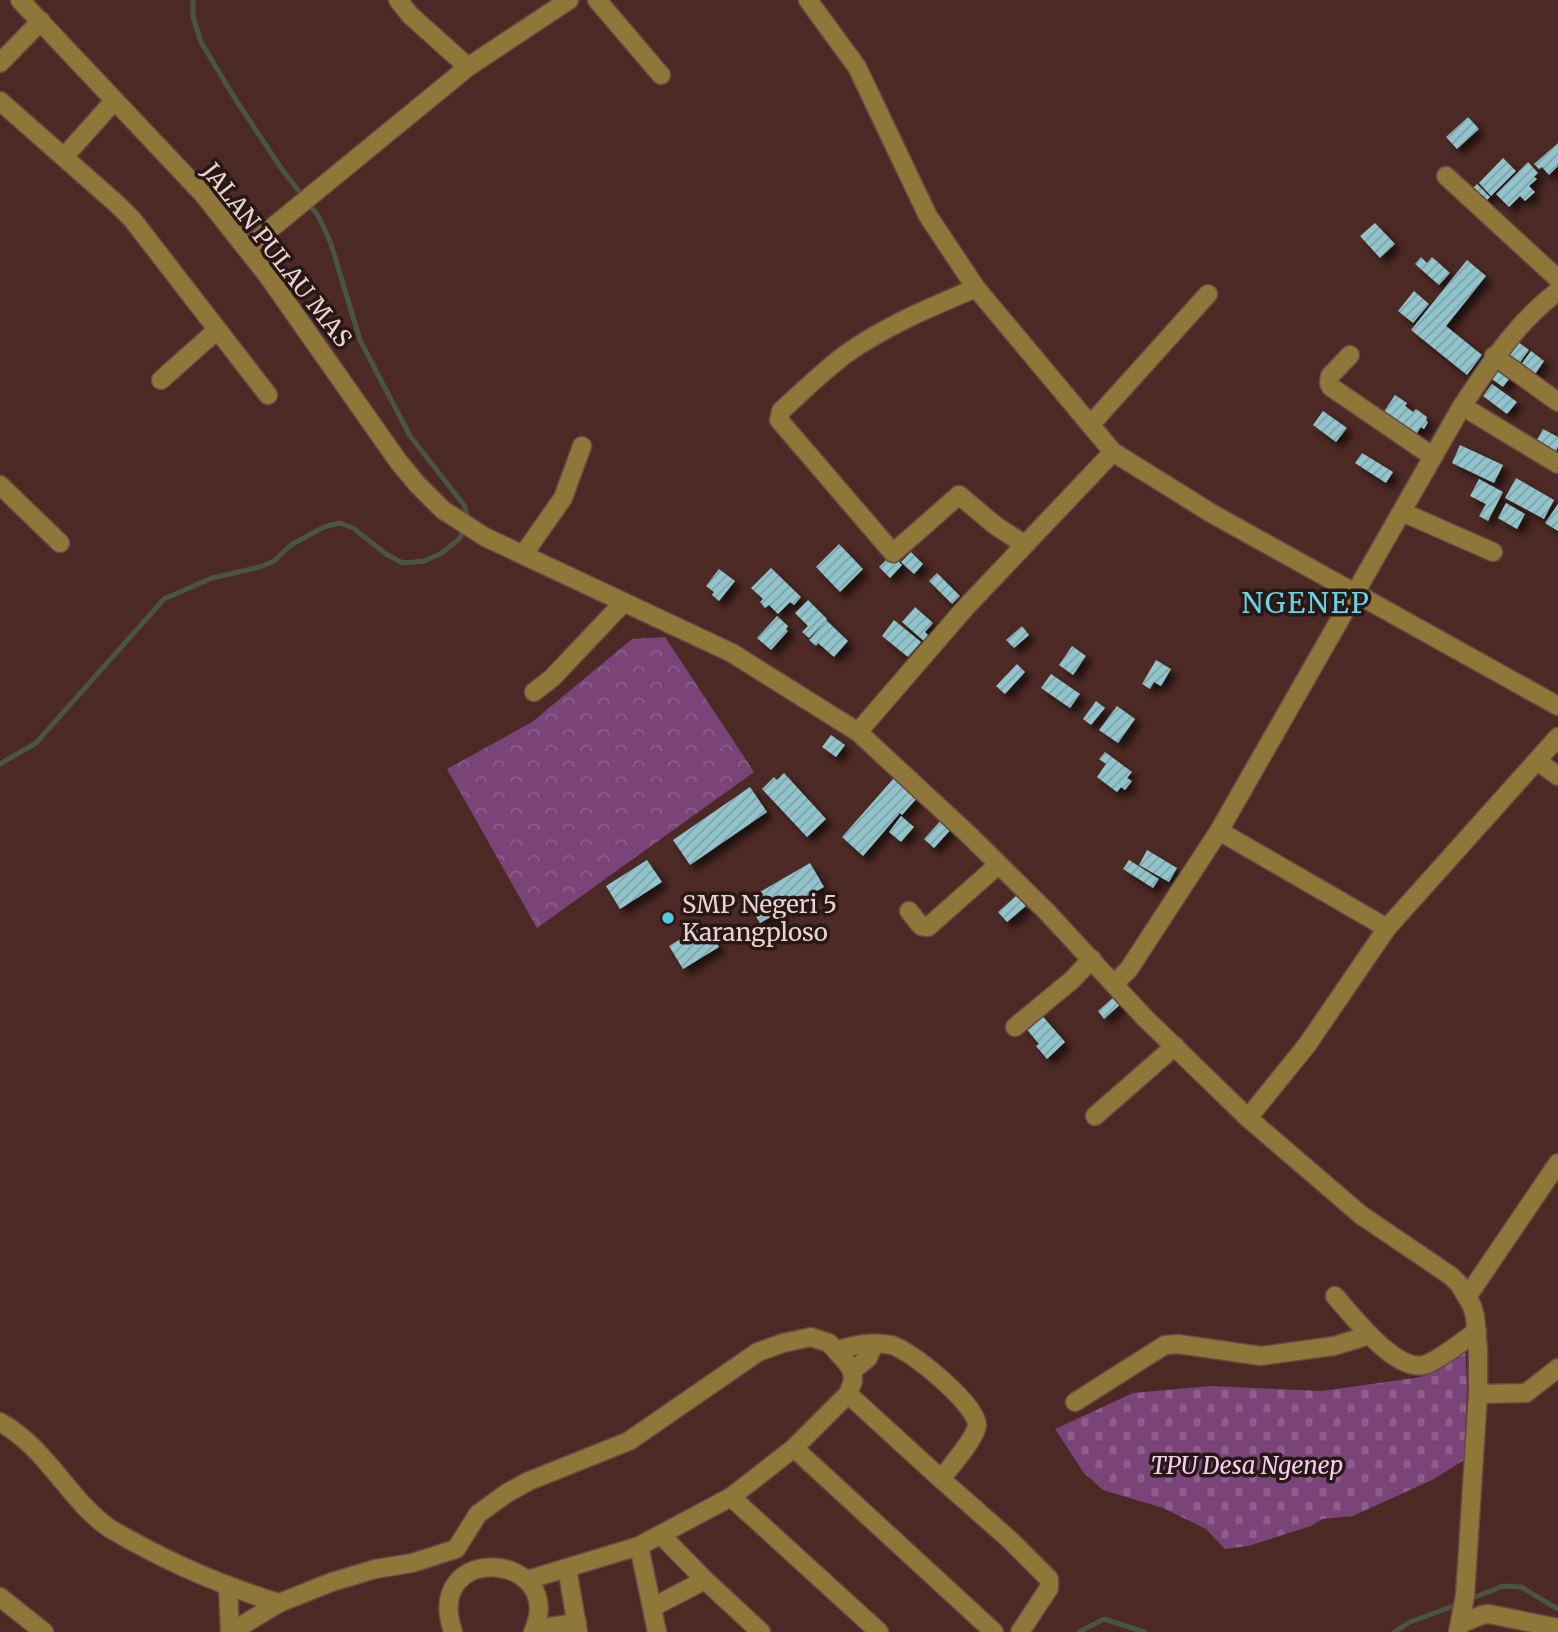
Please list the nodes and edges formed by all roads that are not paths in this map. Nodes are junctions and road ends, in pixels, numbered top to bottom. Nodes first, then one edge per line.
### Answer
1 (20, 0) edge
2 (398, 0) edge
3 (569, 0) edge
4 (597, 0) edge
5 (808, 0) edge
6 (41, 21) junction
7 (0, 63) edge
8 (468, 67) junction
9 (661, 75) dead end
10 (0, 101) edge
11 (114, 101) junction
12 (64, 157) junction
13 (1446, 176) dead end
14 (247, 248) junction
15 (1558, 279) edge
16 (976, 288) junction
17 (1558, 291) edge
18 (1208, 294) dead end
19 (217, 330) junction
20 (1350, 355) dead end
21 (1494, 356) junction
22 (161, 380) dead end
23 (268, 395) dead end
24 (1558, 402) edge
25 (1462, 406) junction
26 (1091, 424) junction
27 (582, 446) dead end
28 (1113, 452) junction
29 (1432, 456) junction
30 (1558, 464) edge
31 (0, 485) edge
32 (1402, 512) junction
33 (60, 543) dead end
34 (1024, 544) junction
35 (1493, 552) dead end
36 (523, 555) junction
37 (1356, 592) junction
38 (624, 602) junction
39 (534, 692) dead end
40 (1558, 706) edge
41 (858, 732) junction
42 (1558, 737) edge
43 (1537, 761) junction
44 (1558, 776) edge
45 (1219, 831) junction
46 (998, 865) junction
47 (909, 911) dead end
48 (1387, 928) junction
49 (1092, 959) junction
50 (1115, 983) junction
51 (1015, 1027) dead end
52 (1175, 1046) junction
53 (1096, 1116) dead end
54 (1248, 1118) junction
55 (1558, 1163) edge
56 (1335, 1296) dead end
57 (1467, 1297) junction
58 (1477, 1331) junction
59 (1370, 1335) junction
60 (874, 1343) junction
61 (837, 1350) junction
62 (1558, 1368) edge
63 (852, 1371) junction
64 (848, 1394) junction
65 (1478, 1394) junction
66 (1075, 1402) dead end
67 (0, 1422) edge
68 (794, 1448) junction
69 (941, 1479) junction
70 (731, 1496) junction
71 (661, 1535) junction
72 (639, 1546) junction
73 (456, 1549) junction
74 (567, 1568) junction
75 (470, 1572) junction
76 (527, 1580) junction
77 (705, 1580) junction
78 (228, 1587) junction
79 (0, 1597) edge
80 (279, 1603) junction
81 (653, 1607) junction
82 (1465, 1619) edge
83 (1533, 1627) edge
84 (577, 1628) edge
85 (1558, 1628) edge
86 (534, 1630) edge
87 (44, 1632) edge
88 (230, 1632) edge
89 (452, 1632) edge
90 (657, 1632) edge
91 (761, 1632) edge
92 (879, 1632) edge
93 (994, 1632) edge
94 (1020, 1632) edge

1 - 6 street, JALAN PULAU MAS
2 - 8 street
3 - 8 street
4 - 9 street
5 - 16 street
6 - 7 street
6 - 11 street, JALAN PULAU MAS
8 - 14 street
10 - 12 street
11 - 12 street
11 - 14 street, JALAN PULAU MAS
12 - 19 street
13 - 15 street
14 - 36 street, JALAN PULAU MAS
16 - 26 street
16 - 34 street
17 - 21 street
18 - 26 street
19 - 22 street
19 - 23 street
20 - 29 street
21 - 24 street
21 - 25 street
25 - 29 street
25 - 30 street
26 - 28 street
27 - 36 street
28 - 34 street
28 - 37 street
29 - 32 street
31 - 33 street
32 - 35 street
32 - 37 street
34 - 41 street
36 - 38 street, JALAN PULAU MAS
37 - 40 street
37 - 45 street
38 - 39 street
38 - 41 street, JALAN PULAU MAS
41 - 46 street, JALAN PULAU MAS
42 - 43 street
43 - 44 street
43 - 48 street
45 - 48 street
45 - 50 street
46 - 47 street
46 - 49 street, JALAN PULAU MAS
48 - 54 street
49 - 50 street, JALAN PULAU MAS
49 - 51 street
50 - 52 street, JALAN PULAU MAS
52 - 53 street
52 - 54 street, JALAN PULAU MAS
54 - 57 street, JALAN PULAU MAS
55 - 57 street
56 - 59 street
57 - 58 street
58 - 59 street
58 - 65 street
59 - 66 street
60 - 61 street
60 - 63 street
60 - 69 street
61 - 63 street
61 - 73 street
62 - 65 street
63 - 64 street
64 - 68 street
64 - 69 street
65 - 82 street
67 - 78 street
68 - 70 street
68 - 93 street
69 - 94 street
70 - 71 street
70 - 92 street
71 - 72 street
71 - 77 street
72 - 74 street
72 - 81 street
73 - 75 street
73 - 80 street
74 - 76 street
74 - 84 street
75 - 76 street
75 - 89 street
76 - 86 street
77 - 81 street
77 - 91 street
78 - 80 street
78 - 88 street
79 - 87 street
80 - 88 street
81 - 90 street
82 - 83 street
83 - 85 street
84 - 86 street

